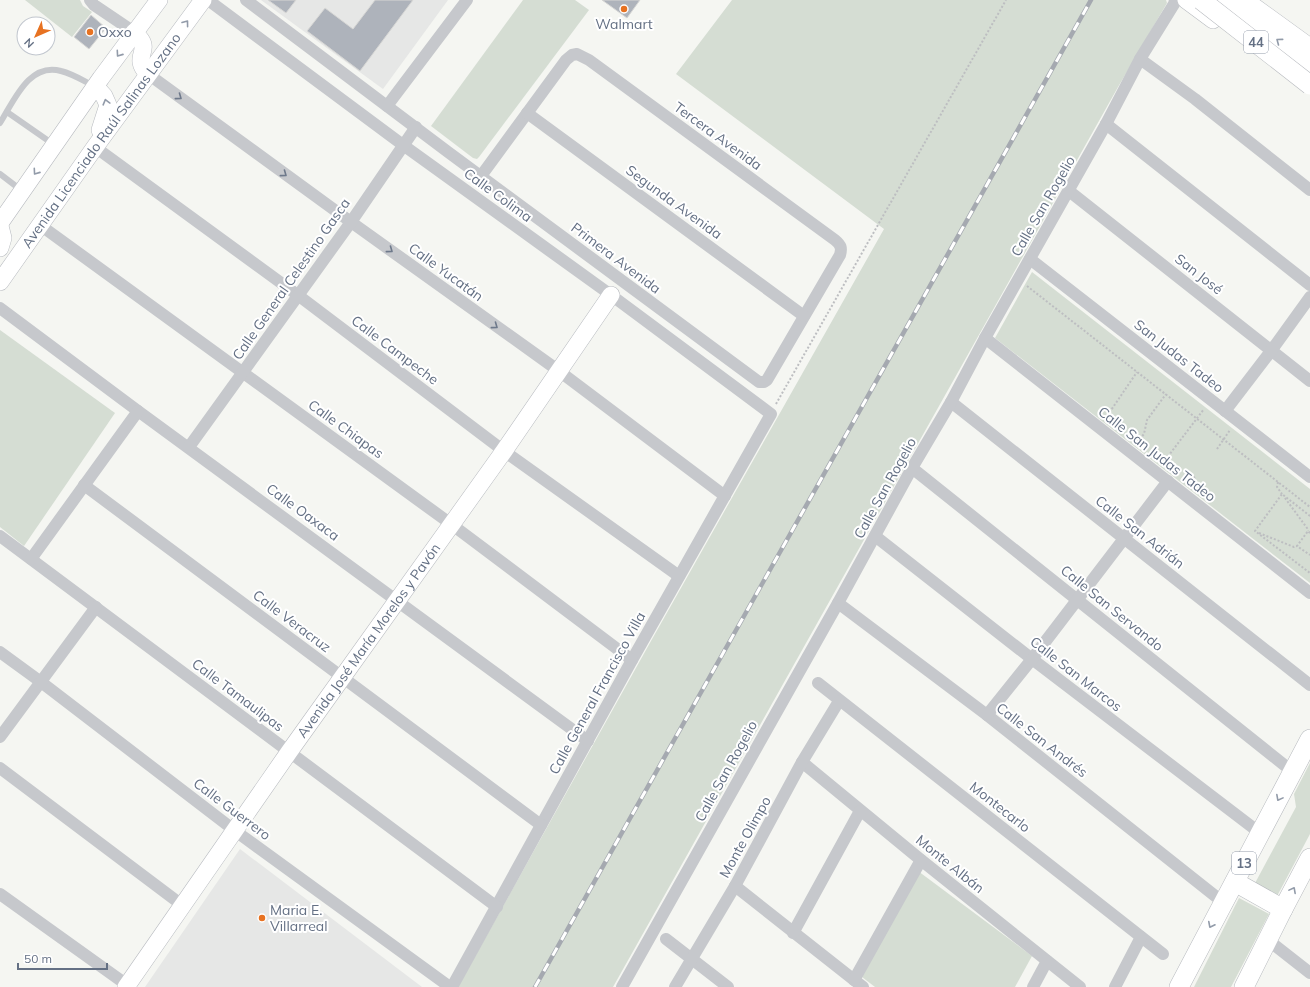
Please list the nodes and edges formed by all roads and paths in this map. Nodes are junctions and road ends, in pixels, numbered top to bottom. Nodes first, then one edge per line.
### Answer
1 (90, 0) edge
2 (159, 0) edge
3 (203, 0) edge
4 (208, 0) edge
5 (246, 0) edge
6 (467, 0) edge
7 (1006, 0) edge
8 (1202, 0) edge
9 (1225, 0) edge
10 (1245, 0) edge
11 (1179, 1) edge
12 (1218, 24) junction
13 (134, 32) junction
14 (1310, 47) edge
15 (1140, 59) junction
16 (1310, 64) edge
17 (148, 74) junction
18 (1310, 85) edge
19 (96, 87) junction
20 (1310, 95) edge
21 (387, 106) junction
22 (7, 112) junction
23 (527, 113) junction
24 (0, 123) edge
25 (1106, 124) junction
26 (416, 127) junction
27 (403, 145) junction
28 (55, 146) junction
29 (95, 147) junction
30 (0, 174) edge
31 (481, 176) junction
32 (1310, 190) edge
33 (23, 191) junction
34 (1069, 191) junction
35 (351, 222) junction
36 (0, 224) edge
37 (40, 225) junction
38 (0, 248) edge
39 (1030, 259) junction
40 (0, 282) edge
41 (1025, 284) dead end
42 (1310, 285) edge
43 (611, 295) junction
44 (299, 296) junction
45 (1310, 297) edge
46 (0, 308) edge
47 (804, 316) junction
48 (985, 338) junction
49 (1271, 351) junction
50 (558, 371) junction
51 (244, 372) junction
52 (1137, 372) junction
53 (1310, 381) edge
54 (1166, 394) junction
55 (951, 402) junction
56 (1206, 407) dead end
57 (1225, 410) junction
58 (138, 411) junction
59 (771, 414) junction
60 (1197, 418) junction
61 (1103, 421) dead end
62 (1232, 428) dead end
63 (1224, 440) junction
64 (1134, 446) dead end
65 (189, 447) junction
66 (1217, 449) dead end
67 (504, 451) junction
68 (1160, 467) dead end
69 (912, 468) junction
70 (1196, 476) dead end
71 (1310, 477) edge
72 (1168, 482) junction
73 (1278, 482) junction
74 (84, 485) junction
75 (1183, 485) dead end
76 (1282, 494) junction
77 (725, 496) junction
78 (1310, 507) edge
79 (1310, 516) edge
80 (451, 524) junction
81 (1255, 531) junction
82 (1309, 532) edge
83 (0, 536) edge
84 (875, 536) junction
85 (1124, 539) junction
86 (1297, 546) junction
87 (1310, 556) edge
88 (31, 559) junction
89 (1310, 573) edge
90 (679, 576) junction
91 (1310, 593) edge
92 (1077, 599) junction
93 (398, 600) junction
94 (838, 603) junction
95 (96, 607) junction
96 (0, 652) edge
97 (1032, 659) junction
98 (632, 660) junction
99 (343, 678) junction
100 (41, 682) junction
101 (818, 683) dead end
102 (1310, 685) edge
103 (839, 701) junction
104 (987, 715) junction
105 (0, 737) edge
106 (1310, 739) edge
107 (588, 741) junction
108 (289, 752) junction
109 (802, 762) junction
110 (0, 768) edge
111 (1293, 772) junction
112 (860, 811) junction
113 (541, 825) junction
114 (234, 830) junction
115 (1260, 833) junction
116 (921, 860) junction
117 (1308, 868) edge
118 (1235, 882) junction
119 (735, 886) junction
120 (0, 894) edge
121 (1224, 903) junction
122 (182, 905) junction
123 (497, 907) junction
124 (1283, 909) junction
125 (793, 933) junction
126 (1141, 937) junction
127 (666, 939) dead end
128 (1268, 940) junction
129 (1163, 954) dead end
130 (692, 958) junction
131 (1047, 961) junction
132 (1310, 973) edge
133 (858, 984) edge
134 (127, 986) edge
135 (451, 987) edge
136 (622, 987) edge
137 (675, 987) edge
138 (728, 987) edge
139 (1033, 987) edge
140 (1080, 987) edge
141 (1115, 987) edge
142 (1179, 987) edge
143 (1244, 987) edge

1 - 13 street
2 - 13 main road
17 -> 3 main road, Avenida Licenciado Raúl Salinas Lozano
4 - 27 street, Calle Colima
5 - 21 street, Primera Avenida
6 - 21 street
7 - 59 path
8 - 18 main road, 44, bridge
9 - 12 main road
16 -> 9 main road, 44
10 - 14 main road
11 - 12 main road
11 - 15 street, Calle San Rogelio
12 - 20 main road
13 - 17 main road
13 -> 19 main road
15 - 25 street, Calle San Rogelio
15 - 32 street
17 - 29 main road, Avenida Licenciado Raúl Salinas Lozano
17 -> 35 street, Calle Yucatán
19 - 22 lane
19 - 28 main road
29 -> 19 main road
21 - 26 street, Primera Avenida
22 - 24 lane
22 - 28 lane
23 - 31 street
23 - 47 street, Segunda Avenida
23 - 47 street, Tercera Avenida
25 - 34 street, Calle San Rogelio
25 - 42 street
26 - 27 street, Calle General Celestino Gasca
26 - 31 street, Primera Avenida
27 - 35 street, Calle General Celestino Gasca
27 - 43 street, Calle Colima
28 -> 33 main road
29 - 37 main road, Avenida Licenciado Raúl Salinas Lozano
29 - 44 street, Calle Campeche
30 - 33 lane
31 - 47 street, Primera Avenida
33 - 36 main road
34 - 39 street, Calle San Rogelio
34 - 49 street, San José
35 - 44 street, Calle General Celestino Gasca
35 -> 50 street, Calle Yucatán
36 - 38 main road
37 - 40 main road, Avenida Licenciado Raúl Salinas Lozano
37 - 51 street, Calle Chiapas
39 - 48 street, Calle San Rogelio
39 - 57 street, San Judas Tadeo
41 - 52 path
43 - 50 main road, Avenida José María Morelos y Pavón
43 - 59 street, Calle Colima
44 - 51 street, Calle General Celestino Gasca
44 - 67 street, Calle Campeche
45 - 49 street
46 - 58 street, Calle Oaxaca
48 - 55 street, Calle San Rogelio
48 - 72 street, Calle San Judas Tadeo
49 - 53 street, San José
49 - 57 street
50 - 67 main road, Avenida José María Morelos y Pavón
50 - 77 street, Calle Yucatán
51 - 65 street, Calle General Celestino Gasca
51 - 80 street, Calle Chiapas
52 - 54 path
52 - 61 path
54 - 60 path
54 - 64 path
55 - 69 street, Calle San Rogelio
55 - 85 street, Calle San Adrián
56 - 60 path
57 - 71 street, San Judas Tadeo
58 - 65 street, Calle Oaxaca
58 - 74 street
59 - 77 street, Calle General Francisco Villa
60 - 63 path
60 - 68 path
62 - 63 path
63 - 66 path
63 - 73 path
65 - 93 street, Calle Oaxaca
67 - 80 main road, Avenida José María Morelos y Pavón
67 - 90 street, Calle Campeche
69 - 84 street, Calle San Rogelio
69 - 92 street, Calle San Servando
70 - 75 path
72 - 85 street
72 - 91 street, Calle San Judas Tadeo
73 - 76 path
73 - 78 path
74 - 88 street
74 - 99 street, Calle Veracruz
76 - 79 path
76 - 81 path
76 - 82 path
77 - 90 street, Calle General Francisco Villa
80 - 93 main road, Avenida José María Morelos y Pavón
80 - 98 street, Calle Chiapas
81 - 86 path
81 - 89 path
82 - 86 path
83 - 88 street, Calle Tamaulipas
84 - 94 street, Calle San Rogelio
84 - 97 street, Calle San Marcos
85 - 92 street
85 - 102 street, Calle San Adrián
86 - 87 path
88 - 95 street, Calle Tamaulipas
90 - 98 street, Calle General Francisco Villa
92 - 97 street
92 - 111 street, Calle San Servando
93 - 99 main road, Avenida José María Morelos y Pavón
93 - 107 street, Calle Oaxaca
94 - 104 street, Calle San Andrés
94 - 136 street, Calle San Rogelio
95 - 100 street
95 - 108 street, Calle Tamaulipas
96 - 100 street, Calle Guerrero
97 - 104 street
97 - 115 street, Calle San Marcos
98 - 107 street, Calle General Francisco Villa
99 - 108 main road, Avenida José María Morelos y Pavón
99 - 113 street, Calle Veracruz
100 - 105 street
100 - 114 street, Calle Guerrero
101 - 103 street, Montecarlo
103 - 109 street, Monte Olimpo
103 - 126 street, Montecarlo
104 - 121 street, Calle San Andrés
106 - 111 main road, 13
107 - 113 street, Calle General Francisco Villa
108 - 114 main road, Avenida José María Morelos y Pavón
108 - 123 street, Calle Tamaulipas
109 - 112 street, Monte Albán
109 - 119 street, Monte Olimpo
110 - 122 street
111 -> 115 main road, 13
112 - 116 street, Monte Albán
112 - 125 street
113 - 123 street, Calle General Francisco Villa
114 - 122 main road, Avenida José María Morelos y Pavón
114 - 135 street, Calle Guerrero
115 - 118 main road, 13
116 - 131 street, Monte Albán
116 - 133 street
124 -> 117 main road
118 - 121 main road, 13
118 - 124 main road
119 - 125 street
119 - 130 street, Monte Olimpo
120 - 134 street
121 -> 142 main road, 13
122 - 134 main road, Avenida José María Morelos y Pavón
123 - 135 street, Calle General Francisco Villa
124 - 128 main road
125 - 133 street
126 - 129 street, Montecarlo
126 - 141 street
127 - 130 street
128 - 132 street
128 - 143 main road
130 - 137 street, Monte Olimpo
130 - 138 street
131 - 139 street
131 - 140 street, Monte Albán

